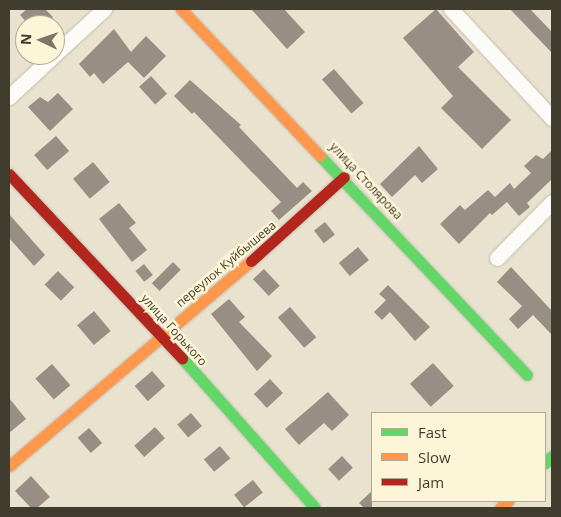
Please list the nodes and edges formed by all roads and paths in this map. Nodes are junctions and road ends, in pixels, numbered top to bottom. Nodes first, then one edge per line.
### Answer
1 (104, 9) edge
2 (181, 9) edge
3 (451, 9) edge
4 (65, 46) edge
5 (44, 65) edge
6 (9, 97) edge
7 (552, 118) edge
8 (9, 174) edge
9 (344, 177) junction
10 (552, 202) edge
11 (497, 258) dead end
12 (162, 336) junction
13 (527, 375) dead end
14 (9, 466) edge
15 (315, 508) edge

1 - 4 street
2 - 9 street, улица Столярова
3 - 7 street
5 - 6 street
8 - 12 street, улица Горького
9 - 12 street, переулок Куйбышева
9 - 13 street, улица Столярова
10 - 11 street
12 - 14 street, переулок Куйбышева
12 - 15 street, улица Горького

